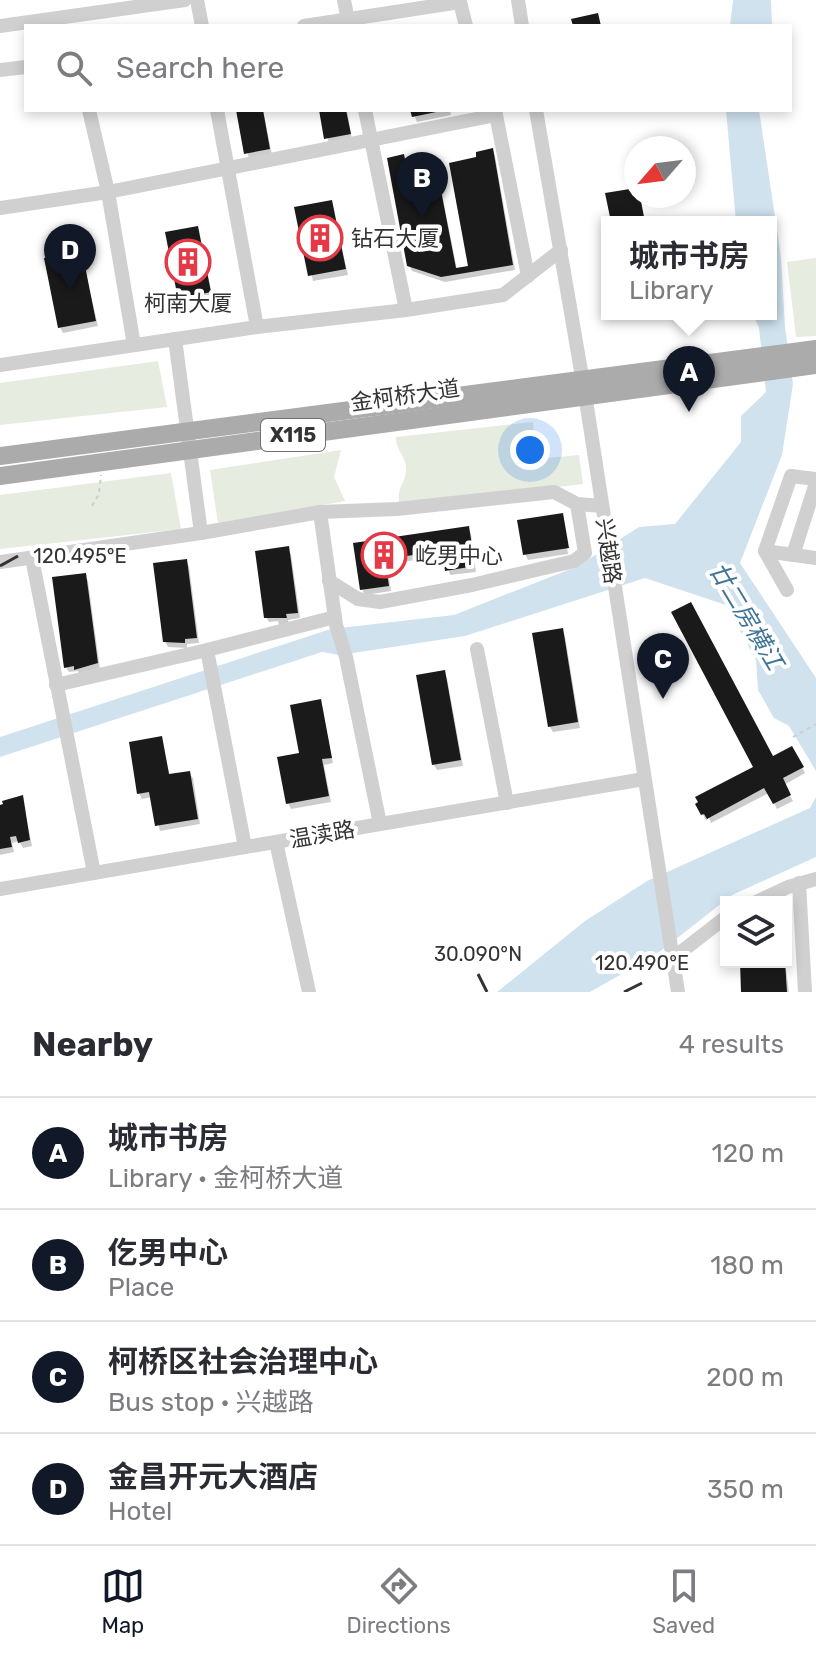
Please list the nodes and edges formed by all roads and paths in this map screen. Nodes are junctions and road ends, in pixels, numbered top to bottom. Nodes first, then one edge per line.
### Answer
1 (185, 0) edge
2 (197, 0) edge
3 (344, 0) edge
4 (518, 0) edge
5 (70, 21) edge
6 (348, 23) edge
7 (24, 24) edge
8 (28, 24) edge
9 (202, 24) edge
10 (466, 24) edge
11 (522, 24) edge
12 (0, 26) edge
13 (24, 67) edge
14 (0, 70) edge
15 (89, 112) edge
16 (217, 112) edge
17 (365, 112) edge
18 (536, 112) edge
19 (496, 113) edge
20 (370, 142) junction
21 (228, 167) junction
22 (108, 192) junction
23 (0, 208) edge
24 (561, 250) junction
25 (528, 276) junction
26 (406, 310) junction
27 (257, 327) junction
28 (175, 339) junction
29 (134, 345) junction
30 (816, 349) edge
31 (802, 362) edge
32 (0, 365) edge
33 (584, 387) junction
34 (190, 440) junction
35 (0, 456) edge
36 (103, 462) junction
37 (0, 476) edge
38 (816, 481) edge
39 (577, 504) junction
40 (92, 506) dead end
41 (602, 506) junction
42 (320, 512) junction
43 (201, 533) junction
44 (765, 551) junction
45 (793, 555) junction
46 (32, 558) junction
47 (816, 558) edge
48 (0, 562) edge
49 (329, 581) junction
50 (787, 590) dead end
51 (335, 621) junction
52 (477, 649) dead end
53 (208, 655) junction
54 (56, 685) junction
55 (816, 724) edge
56 (793, 737) dead end
57 (644, 779) junction
58 (507, 803) junction
59 (380, 824) junction
60 (276, 842) junction
61 (245, 847) junction
62 (94, 873) junction
63 (816, 879) edge
64 (799, 883) junction
65 (0, 889) edge
66 (770, 896) edge
67 (720, 921) edge
68 (671, 955) junction
69 (309, 992) edge
70 (678, 992) edge
71 (805, 992) edge

1 - 5 street
2 - 9 street
3 - 6 street
4 - 11 street
5 - 8 street
6 - 10 street
7 - 12 street
13 - 14 street
15 - 22 street
16 - 21 street
17 - 20 street
18 - 24 street, 兴越路
19 - 20 street
19 - 25 street
20 - 21 street
20 - 26 street
21 - 22 street
21 - 27 street
22 - 23 street
22 - 29 street
24 - 25 street
24 - 33 street, 兴越路
25 - 26 street
26 - 27 street
27 - 28 street
28 - 29 street
28 - 34 street
29 - 32 street
30 - 31 main road, 金柯桥大道 / X115
31 - 33 main road, 金柯桥大道 / X115
33 - 34 main road, 金柯桥大道 / X115
33 - 41 street, 兴越路
34 - 35 main road, 金柯桥大道 / X115
34 - 36 main road, 金柯桥大道 / X115
34 - 43 street
36 - 37 main road, 金柯桥大道 / X115
36 - 40 path
38 - 44 street
38 - 45 street
39 - 41 street
39 - 42 street
39 - 49 street
41 - 57 street, 兴越路
42 - 43 street
42 - 49 street
43 - 46 street
44 - 45 street
44 - 50 street
45 - 47 street
46 - 48 street
46 - 54 street
49 - 51 street
51 - 53 street
51 - 59 street
52 - 58 street
53 - 54 street
53 - 61 street
54 - 62 street
55 - 56 path
57 - 58 street, 温渎路
57 - 68 street, 兴越路
58 - 59 street, 温渎路
59 - 60 street, 温渎路
60 - 61 street, 温渎路
60 - 69 street
61 - 62 street, 温渎路
62 - 65 street, 温渎路
63 - 64 street
64 - 66 street
64 - 71 street
67 - 68 street
68 - 70 street, 兴越路

